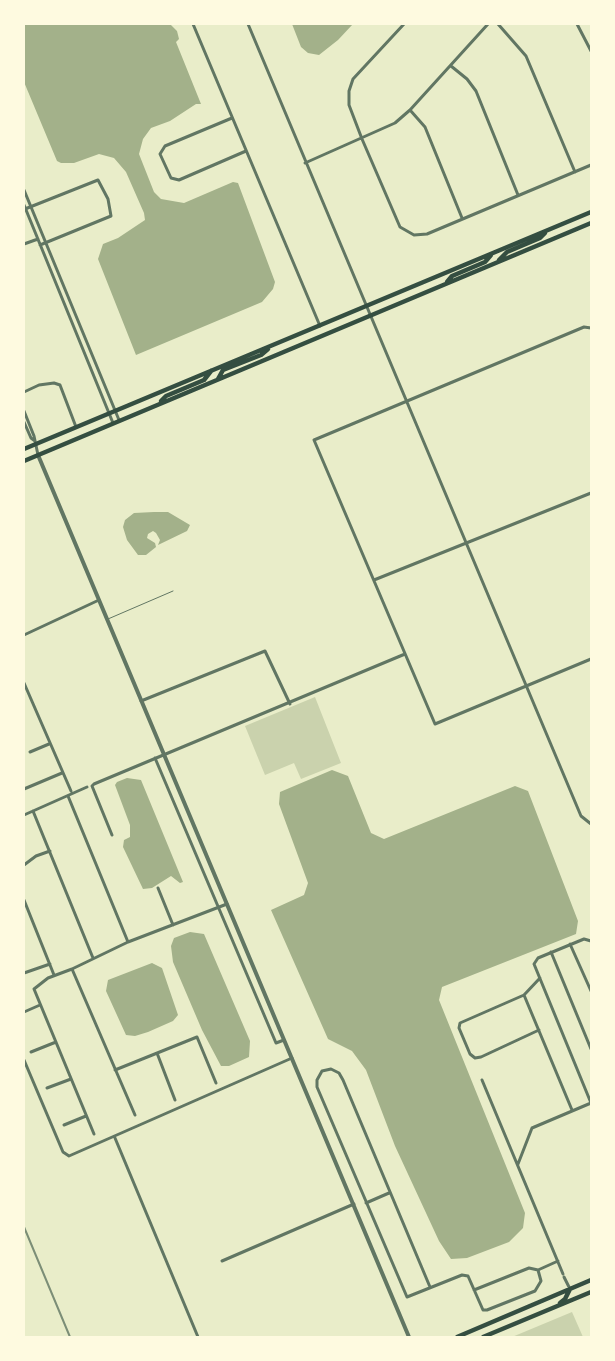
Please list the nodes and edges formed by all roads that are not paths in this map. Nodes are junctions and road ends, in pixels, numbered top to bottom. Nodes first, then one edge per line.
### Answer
1 (193, 24) edge
2 (248, 24) edge
3 (404, 24) edge
4 (488, 24) edge
5 (498, 24) edge
6 (577, 24) edge
7 (591, 51) edge
8 (451, 66) junction
9 (410, 110) junction
10 (232, 118) junction
11 (362, 139) junction
12 (246, 151) junction
13 (304, 163) junction
14 (591, 165) edge
15 (576, 172) junction
16 (24, 190) edge
17 (518, 195) junction
18 (24, 207) edge
19 (31, 207) junction
20 (591, 212) edge
21 (462, 218) junction
22 (591, 223) edge
23 (548, 230) junction
24 (38, 239) junction
25 (46, 243) junction
26 (24, 244) edge
27 (40, 245) junction
28 (492, 254) junction
29 (497, 263) junction
30 (444, 285) junction
31 (366, 306) junction
32 (370, 316) junction
33 (320, 326) junction
34 (591, 328) edge
35 (271, 346) junction
36 (212, 370) junction
37 (100, 374) junction
38 (94, 376) junction
39 (218, 379) junction
40 (24, 392) edge
41 (406, 401) junction
42 (158, 404) junction
43 (24, 411) edge
44 (112, 411) junction
45 (119, 420) junction
46 (24, 422) edge
47 (113, 423) junction
48 (76, 427) junction
49 (35, 442) junction
50 (24, 449) edge
51 (38, 455) junction
52 (24, 460) edge
53 (591, 493) edge
54 (467, 544) junction
55 (374, 580) junction
56 (173, 591) dead end
57 (99, 600) junction
58 (107, 619) junction
59 (24, 635) edge
60 (405, 654) junction
61 (591, 659) edge
62 (24, 683) edge
63 (528, 687) junction
64 (25, 690) edge
65 (141, 701) junction
66 (290, 704) junction
67 (49, 744) junction
68 (30, 752) dead end
69 (164, 754) junction
70 (155, 758) junction
71 (62, 773) junction
72 (86, 787) dead end
73 (24, 789) edge
74 (70, 791) dead end
75 (68, 796) junction
76 (33, 811) junction
77 (24, 815) edge
78 (591, 824) edge
79 (112, 835) dead end
80 (50, 851) junction
81 (24, 865) edge
82 (158, 888) dead end
83 (24, 900) edge
84 (228, 904) junction
85 (217, 908) junction
86 (172, 925) junction
87 (591, 941) edge
88 (128, 942) junction
89 (570, 944) junction
90 (551, 952) junction
91 (93, 958) junction
92 (50, 964) junction
93 (72, 969) junction
94 (24, 973) edge
95 (54, 975) junction
96 (540, 978) junction
97 (591, 992) edge
98 (524, 995) junction
99 (40, 1005) junction
100 (24, 1012) edge
101 (539, 1030) junction
102 (285, 1039) junction
103 (56, 1042) junction
104 (591, 1048) edge
105 (31, 1052) dead end
106 (158, 1053) junction
107 (292, 1058) junction
108 (24, 1060) edge
109 (115, 1070) junction
110 (70, 1079) junction
111 (482, 1080) dead end
112 (216, 1083) dead end
113 (47, 1088) dead end
114 (176, 1100) dead end
115 (591, 1103) edge
116 (572, 1110) junction
117 (135, 1115) dead end
118 (86, 1116) junction
119 (64, 1125) dead end
120 (94, 1134) dead end
121 (115, 1138) junction
122 (517, 1164) junction
123 (389, 1193) junction
124 (366, 1203) junction
125 (354, 1204) junction
126 (222, 1261) dead end
127 (558, 1261) junction
128 (538, 1270) junction
129 (591, 1280) edge
130 (430, 1287) junction
131 (570, 1289) junction
132 (474, 1290) junction
133 (591, 1292) edge
134 (552, 1308) junction
135 (198, 1337) edge
136 (410, 1337) edge
137 (457, 1337) edge
138 (483, 1337) edge

1 - 10 street
2 - 13 street
3 - 11 street
4 - 8 street
5 - 15 street
6 - 7 street
8 - 9 street
8 - 17 street
9 - 11 street
9 - 21 street
10 - 12 street
10 - 12 street
11 - 13 street
11 - 21 street
12 - 33 street
13 - 31 street
14 - 15 street
15 - 17 street
16 - 19 street
17 - 21 street
18 - 19 street
18 - 24 street
19 - 25 street
19 - 25 street
20 - 23 main road
22 - 29 main road
23 - 28 main road
23 - 29 main road
24 - 26 street
24 - 27 street
25 - 27 street
25 - 37 street
27 - 38 street
28 - 30 main road
28 - 31 main road
29 - 30 main road
30 - 32 main road
31 - 32 street
31 - 33 main road
32 - 39 main road
32 - 41 street
33 - 35 main road
34 - 41 street
35 - 36 main road
35 - 39 main road
36 - 42 main road
36 - 44 main road
37 - 38 street
37 - 44 street
38 - 44 street
39 - 42 main road
40 - 48 street
41 - 54 street
41 - 55 street
42 - 45 main road
43 - 49 street
44 - 45 street
44 - 47 street
44 - 48 main road
45 - 47 main road
46 - 49 street
47 - 51 main road
48 - 49 main road
49 - 50 main road
49 - 51 street
51 - 52 main road
51 - 57 street
53 - 54 street
54 - 55 street
54 - 63 street
55 - 60 street
56 - 58 lane
57 - 58 street
57 - 59 street
58 - 65 street
60 - 63 street
60 - 66 street
61 - 63 street
62 - 64 street
63 - 78 street
64 - 67 street
65 - 66 street
65 - 69 street
66 - 69 street
67 - 68 street
67 - 71 street
69 - 70 street
69 - 84 street
70 - 79 street
70 - 85 street
71 - 73 street
71 - 74 street
72 - 75 street
75 - 76 street
75 - 88 street
76 - 77 street
76 - 80 street
80 - 81 street
80 - 91 street
82 - 86 street
83 - 92 street
84 - 85 street
84 - 102 street
85 - 86 street
85 - 102 street
86 - 88 street
87 - 89 street
88 - 91 street
89 - 90 street
89 - 97 street
90 - 96 street
90 - 104 street
91 - 93 street
92 - 94 street
92 - 95 street
93 - 95 street
93 - 109 street
95 - 99 street
96 - 98 street
96 - 115 street
98 - 101 street
98 - 101 street
99 - 100 street
99 - 103 street
101 - 116 street
102 - 107 street
103 - 105 street
103 - 110 street
106 - 109 street
106 - 112 street
106 - 114 street
107 - 121 street
107 - 125 street
108 - 121 street
109 - 117 street
110 - 113 street
110 - 118 street
111 - 122 street
115 - 116 street
116 - 122 street
118 - 119 street
118 - 120 street
121 - 135 street
122 - 127 street
123 - 124 street
123 - 124 street
123 - 130 street
124 - 130 street
125 - 126 street
125 - 136 street
127 - 128 street
127 - 131 street
128 - 132 street
128 - 132 street
129 - 131 main road
130 - 132 street
131 - 134 main road
131 - 137 main road
133 - 134 main road
134 - 138 main road

